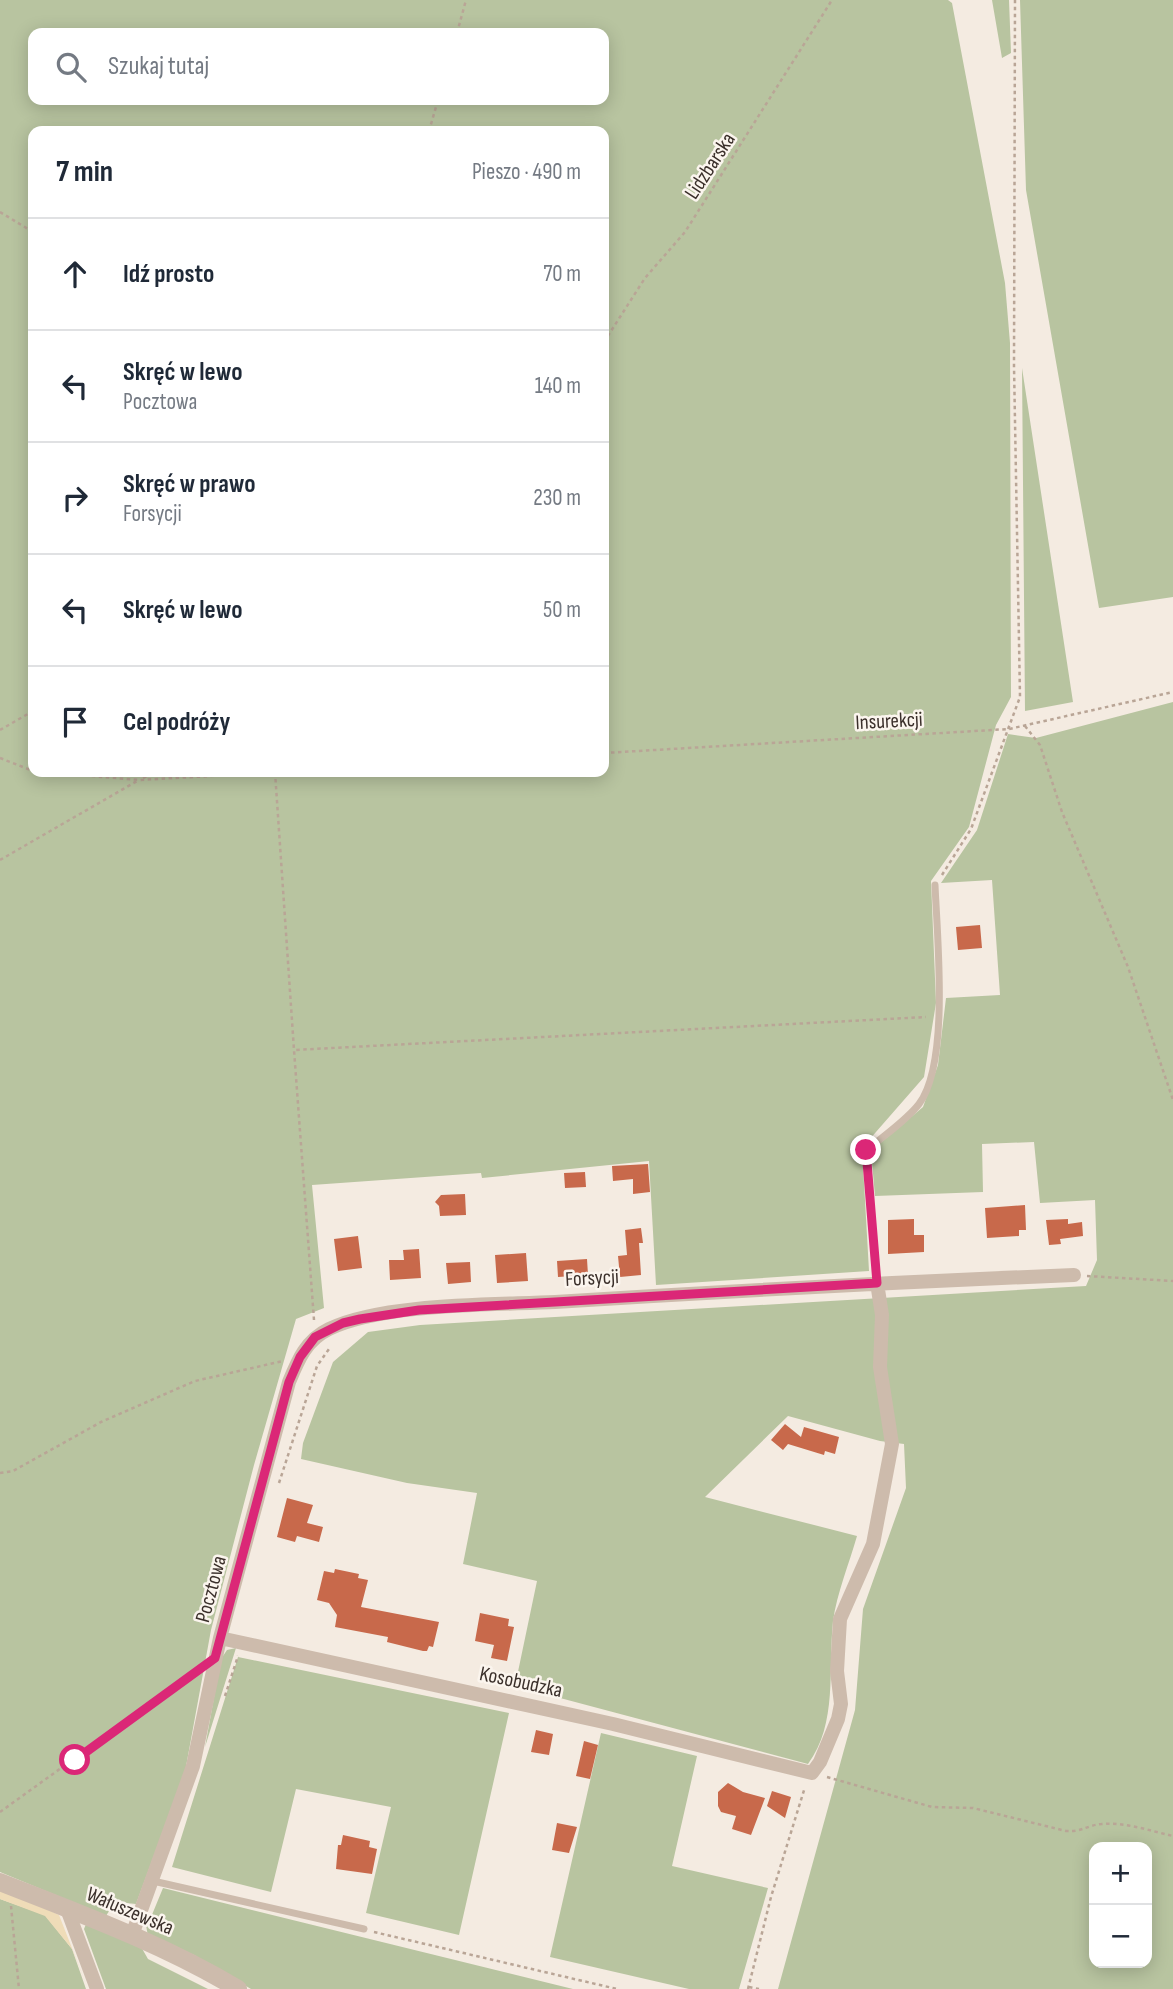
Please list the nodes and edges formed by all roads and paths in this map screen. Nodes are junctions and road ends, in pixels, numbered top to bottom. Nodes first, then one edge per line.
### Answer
1 (466, 0) edge
2 (832, 0) edge
3 (1015, 0) edge
4 (458, 28) edge
5 (437, 105) edge
6 (430, 126) edge
7 (0, 212) edge
8 (28, 229) edge
9 (609, 334) edge
10 (1173, 692) edge
11 (28, 714) edge
12 (1026, 726) junction
13 (1009, 729) junction
14 (0, 730) edge
15 (609, 753) edge
16 (0, 758) edge
17 (28, 769) edge
18 (106, 777) edge
19 (145, 777) edge
20 (190, 777) edge
21 (275, 777) edge
22 (139, 780) junction
23 (0, 860) edge
24 (936, 885) joint
25 (940, 1016) junction
26 (294, 1050) junction
27 (1173, 1100) edge
28 (1073, 1275) joint
29 (1173, 1281) edge
30 (877, 1283) junction
31 (315, 1337) junction
32 (334, 1344) dead end
33 (300, 1357) junction
34 (0, 1473) edge
35 (279, 1484) dead end
36 (220, 1638) junction
37 (242, 1643) junction
38 (215, 1658) junction
39 (222, 1703) dead end
40 (812, 1773) junction
41 (0, 1812) edge
42 (1173, 1836) edge
43 (153, 1881) junction
44 (5, 1883) edge
45 (67, 1909) junction
46 (364, 1929) joint
47 (132, 1935) junction
48 (748, 1988) edge
49 (19, 1989) edge
50 (97, 1989) edge
51 (238, 1989) edge
52 (617, 1989) edge
53 (759, 1989) edge

1 - 4 path
2 - 9 path, Lidzbarska
3 - 13 path
5 - 6 path
7 - 8 path
10 - 12 path, Insurekcji
11 - 14 path
12 - 13 path, Insurekcji
12 - 27 path
13 - 15 path, Insurekcji
13 - 24 path
16 - 17 path
18 - 22 path
19 - 22 path
20 - 22 path
21 - 26 path
22 - 23 path
24 - 25 lane
25 - 26 path
25 - 30 lane
26 - 31 path
28 - 29 path
28 - 30 street, Forsycji
30 - 31 street, Forsycji
30 - 40 street
31 - 33 street, Pocztowa
32 - 35 path
33 - 34 path
33 - 36 street, Pocztowa
36 - 37 street, Kosobudzka
36 - 38 street, Pocztowa
37 - 39 path
37 - 40 street, Kosobudzka
38 - 41 path
38 - 43 street, Pocztowa
40 - 42 path
40 - 48 path
43 - 46 lane
43 - 47 street, Pocztowa
44 - 45 street, Wałuszewska
44 - 49 path
45 - 47 street, Wałuszewska
45 - 50 street
46 - 52 path
47 - 51 street, Wałuszewska
48 - 53 path

